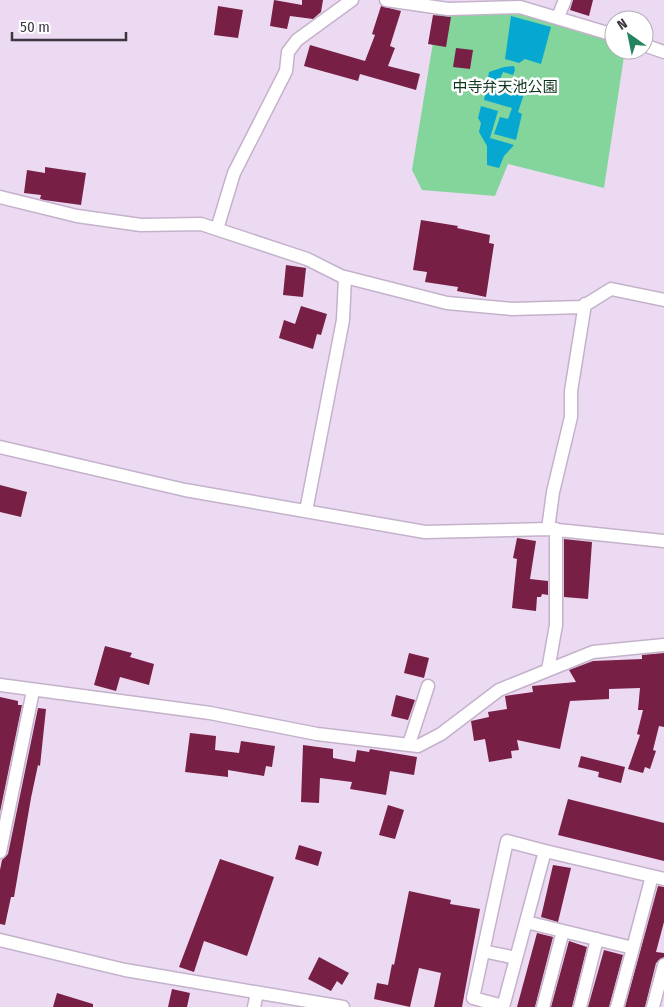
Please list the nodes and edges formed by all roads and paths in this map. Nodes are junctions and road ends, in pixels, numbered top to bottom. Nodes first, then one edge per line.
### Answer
1 (352, 0) edge
2 (386, 0) edge
3 (565, 0) edge
4 (558, 18) junction
5 (604, 32) edge
6 (0, 197) edge
7 (217, 229) junction
8 (345, 277) junction
9 (664, 300) edge
10 (586, 304) junction
11 (0, 447) edge
12 (306, 511) junction
13 (552, 529) junction
14 (664, 541) edge
15 (664, 645) edge
16 (548, 670) junction
17 (0, 685) edge
18 (428, 686) dead end
19 (33, 690) junction
20 (409, 744) junction
21 (545, 851) junction
22 (0, 852) edge
23 (658, 878) edge
24 (526, 922) junction
25 (563, 931) junction
26 (597, 939) junction
27 (0, 940) edge
28 (633, 948) junction
29 (483, 952) junction
30 (516, 958) junction
31 (664, 966) edge
32 (257, 993) junction
33 (254, 1007) edge
34 (343, 1007) edge
35 (503, 1007) edge
36 (543, 1007) edge
37 (580, 1007) edge
38 (618, 1007) edge
39 (653, 1007) edge

1 - 7 street
2 - 4 street
3 - 4 street
4 - 5 street
6 - 7 street
7 - 8 street
8 - 10 street
8 - 12 street
9 - 10 street
10 - 13 street
11 - 12 street
12 - 13 street
13 - 14 street
13 - 16 street
15 - 16 street
16 - 20 street
17 - 19 street
18 - 20 street
19 - 20 street
19 - 22 street
21 - 23 street
21 - 24 street
21 - 29 street
23 - 28 street
24 - 25 street
24 - 30 street
25 - 26 street
25 - 36 street
26 - 28 street
26 - 37 street
27 - 32 street
28 - 38 street
29 - 30 street
29 - 35 street
30 - 35 street
31 - 39 street
32 - 33 street
32 - 34 street

